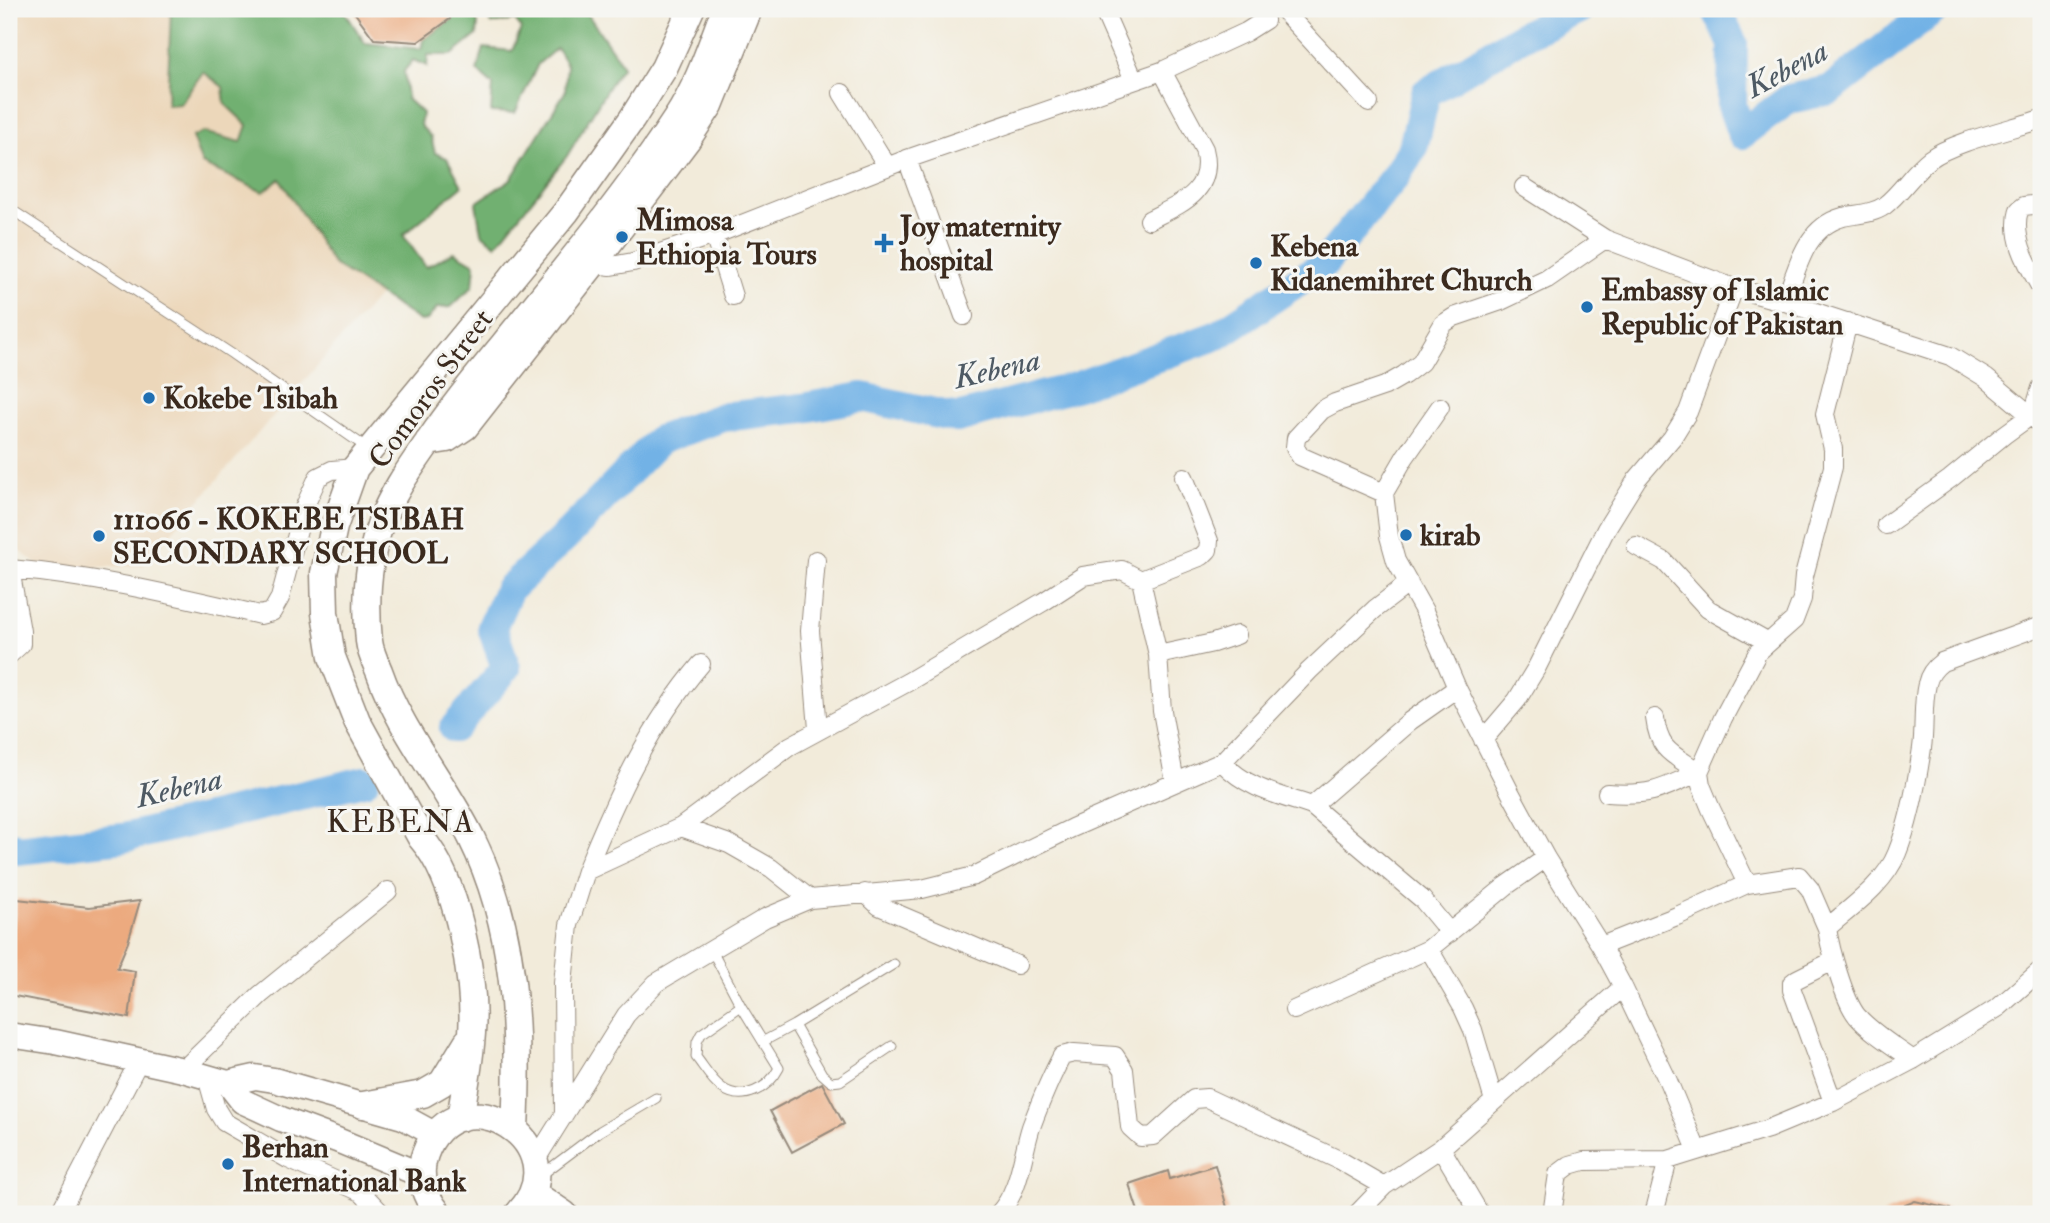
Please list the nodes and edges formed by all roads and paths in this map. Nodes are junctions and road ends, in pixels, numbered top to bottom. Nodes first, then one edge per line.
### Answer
1 (691, 9) edge
2 (725, 9) edge
3 (749, 9) edge
4 (1103, 9) edge
5 (1283, 9) edge
6 (1264, 14) edge
7 (1162, 71) junction
8 (1134, 80) junction
9 (842, 93) dead end
10 (1369, 103) dead end
11 (2041, 119) edge
12 (908, 159) junction
13 (887, 166) junction
14 (1524, 187) dead end
15 (2041, 204) edge
16 (9, 208) edge
17 (1149, 220) dead end
18 (713, 235) junction
19 (1605, 239) junction
20 (593, 264) junction
21 (1734, 288) junction
22 (2041, 288) edge
23 (733, 296) dead end
24 (1785, 302) junction
25 (964, 316) dead end
26 (1848, 322) junction
27 (2041, 388) edge
28 (1440, 407) dead end
29 (2037, 419) edge
30 (428, 442) junction
31 (363, 460) junction
32 (1184, 477) dead end
33 (1384, 494) junction
34 (1886, 524) dead end
35 (1636, 546) dead end
36 (816, 560) dead end
37 (10, 569) edge
38 (1141, 580) junction
39 (1409, 583) junction
40 (2041, 626) edge
41 (1237, 635) dead end
42 (1767, 642) junction
43 (9, 655) edge
44 (1158, 655) junction
45 (701, 664) dead end
46 (1457, 688) junction
47 (1655, 718) dead end
48 (818, 729) junction
49 (1483, 740) junction
50 (1222, 762) junction
51 (1699, 772) junction
52 (1175, 782) junction
53 (1607, 793) dead end
54 (1312, 806) junction
55 (681, 827) junction
56 (1546, 858) junction
57 (586, 871) junction
58 (1747, 884) junction
59 (388, 891) dead end
60 (865, 893) junction
61 (810, 899) junction
62 (1828, 928) junction
63 (1450, 933) junction
64 (1601, 946) junction
65 (1429, 949) junction
66 (711, 950) junction
67 (1833, 961) junction
68 (894, 964) dead end
69 (1017, 965) dead end
70 (2041, 970) edge
71 (1623, 987) junction
72 (741, 1006) junction
73 (1294, 1010) dead end
74 (794, 1025) junction
75 (472, 1031) junction
76 (9, 1035) edge
77 (764, 1041) junction
78 (892, 1046) dead end
79 (1913, 1060) junction
80 (139, 1061) junction
81 (206, 1077) junction
82 (656, 1098) dead end
83 (1494, 1101) junction
84 (1833, 1102) junction
85 (363, 1105) junction
86 (564, 1113) junction
87 (460, 1118) junction
88 (515, 1128) junction
89 (436, 1135) junction
90 (1441, 1148) junction
91 (1697, 1150) junction
92 (1668, 1160) junction
93 (421, 1175) junction
94 (1384, 1186) junction
95 (530, 1187) edge
96 (59, 1214) edge
97 (382, 1214) edge
98 (439, 1214) edge
99 (564, 1214) edge
100 (998, 1214) edge
101 (1357, 1214) edge
102 (1480, 1214) edge
103 (1552, 1214) edge
104 (1654, 1214) edge

1 - 31 main road, Comoros Street
2 - 30 main road, Comoros Street
3 - 20 main road
4 - 8 street
5 - 6 street
5 - 10 street
6 - 7 street
7 - 8 street
7 - 17 street
8 - 12 street
9 - 13 street
11 - 24 street
12 - 13 street
12 - 25 street
13 - 18 street
14 - 19 street
15 - 22 street
16 - 31 lane
18 - 20 street
18 - 23 street
19 - 21 street
19 - 33 street
20 - 30 main road
21 - 24 street
21 - 49 street
24 - 26 street
26 - 29 street
26 - 42 street
27 - 29 street
28 - 33 street
29 - 34 street
30 - 88 main road, Comoros Street
31 - 37 street
31 - 75 main road, Comoros Street
32 - 38 street
33 - 39 street
35 - 42 street
36 - 48 street
37 - 43 street
38 - 44 street
38 - 48 street
39 - 46 street
39 - 50 street
40 - 62 street
41 - 44 street
42 - 51 street
44 - 52 street
45 - 57 street
46 - 49 street
46 - 54 street
47 - 51 street
48 - 55 street
49 - 56 street
50 - 52 street
50 - 54 street
51 - 53 street
51 - 58 street
52 - 60 street
54 - 63 street
55 - 57 street
55 - 61 street
56 - 63 street
56 - 64 street
57 - 86 street
58 - 62 street
58 - 64 street
59 - 81 street
60 - 61 street
60 - 69 street
61 - 66 street
62 - 67 street
63 - 65 street
64 - 71 street
65 - 73 street
65 - 83 street
66 - 72 lane
66 - 86 street
67 - 79 street
67 - 84 street
68 - 74 lane
70 - 79 street
71 - 83 street
71 - 91 street
72 - 77 lane
72 - 77 lane
74 - 77 lane
74 - 78 lane
75 - 85 main road
75 - 87 main road, Comoros Street
76 - 80 main road
79 - 84 street
80 - 81 main road
80 - 96 street
81 - 85 main road
81 - 93 main road
81 - 97 street
82 - 95 lane
83 - 90 street
84 - 91 street
85 - 89 main road
86 - 95 street
87 - 88 main road
87 - 89 main road
88 - 95 main road
89 - 93 main road
90 - 94 street
90 - 102 street
91 - 92 street
92 - 103 street
92 - 104 street
93 - 98 main road
94 - 100 street
94 - 101 street
95 - 99 main road

